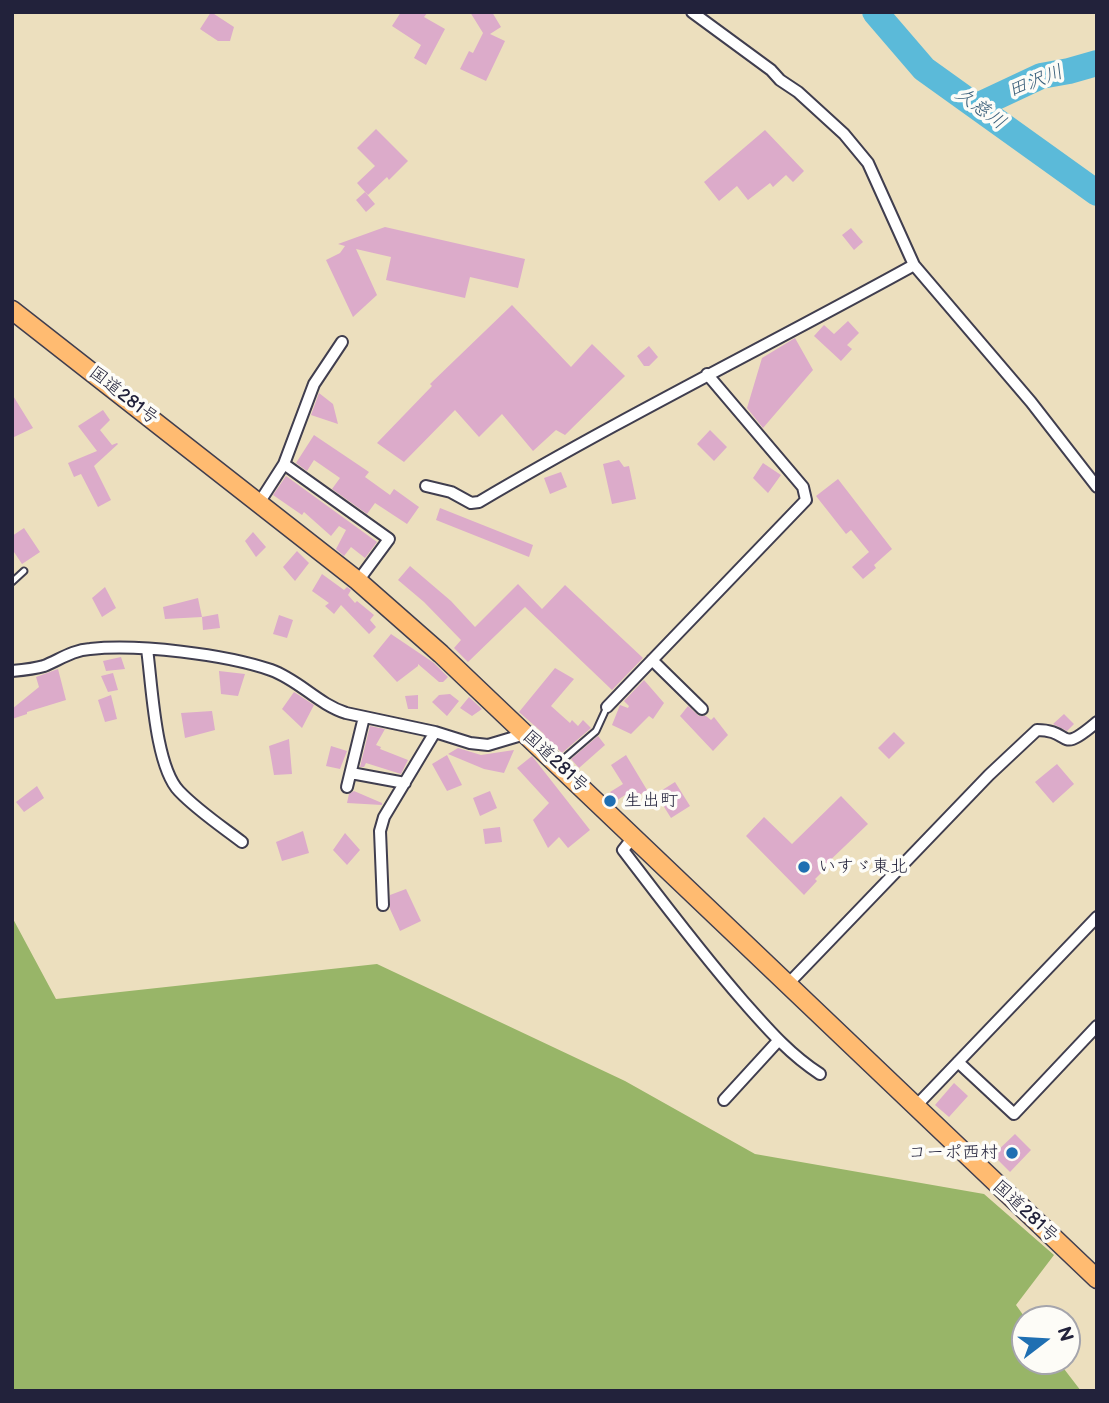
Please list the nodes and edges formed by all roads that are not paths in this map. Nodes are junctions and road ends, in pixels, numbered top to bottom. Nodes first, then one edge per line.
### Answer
1 (692, 12) edge
2 (914, 265) junction
3 (12, 310) edge
4 (342, 342) dead end
5 (707, 374) junction
6 (284, 464) junction
7 (426, 486) dead end
8 (1097, 487) edge
9 (259, 503) junction
10 (24, 570) dead end
11 (358, 581) junction
12 (12, 582) edge
13 (147, 649) junction
14 (652, 660) junction
15 (12, 671) edge
16 (702, 709) dead end
17 (605, 710) joint
18 (364, 717) junction
19 (1097, 722) edge
20 (435, 732) junction
21 (525, 734) junction
22 (557, 765) junction
23 (351, 773) junction
24 (405, 783) junction
25 (348, 787) dead end
26 (634, 836) junction
27 (242, 842) dead end
28 (383, 905) dead end
29 (1097, 917) edge
30 (787, 985) junction
31 (1097, 1026) edge
32 (778, 1041) junction
33 (958, 1062) junction
34 (820, 1074) dead end
35 (724, 1100) dead end
36 (915, 1107) junction
37 (1097, 1279) edge

1 - 2 street
2 - 5 street
2 - 8 street
3 - 9 highway, 国道281号
4 - 6 street
5 - 7 street
5 - 14 street
6 - 9 street
6 - 11 street
9 - 11 highway, 国道281号
10 - 12 lane
11 - 21 highway, 国道281号
13 - 15 street
13 - 18 street
13 - 27 street
14 - 16 street
14 - 17 street
17 - 22 lane
18 - 20 street
18 - 23 street
19 - 30 street
20 - 21 street
20 - 24 street
21 - 22 highway, 国道281号
22 - 26 highway, 国道281号
23 - 24 street
23 - 25 street
24 - 28 street
26 - 30 highway, 国道281号
26 - 32 street
29 - 33 street
30 - 36 highway, 国道281号
31 - 33 street
32 - 34 street
32 - 35 street
33 - 36 street
36 - 37 highway, 国道281号

